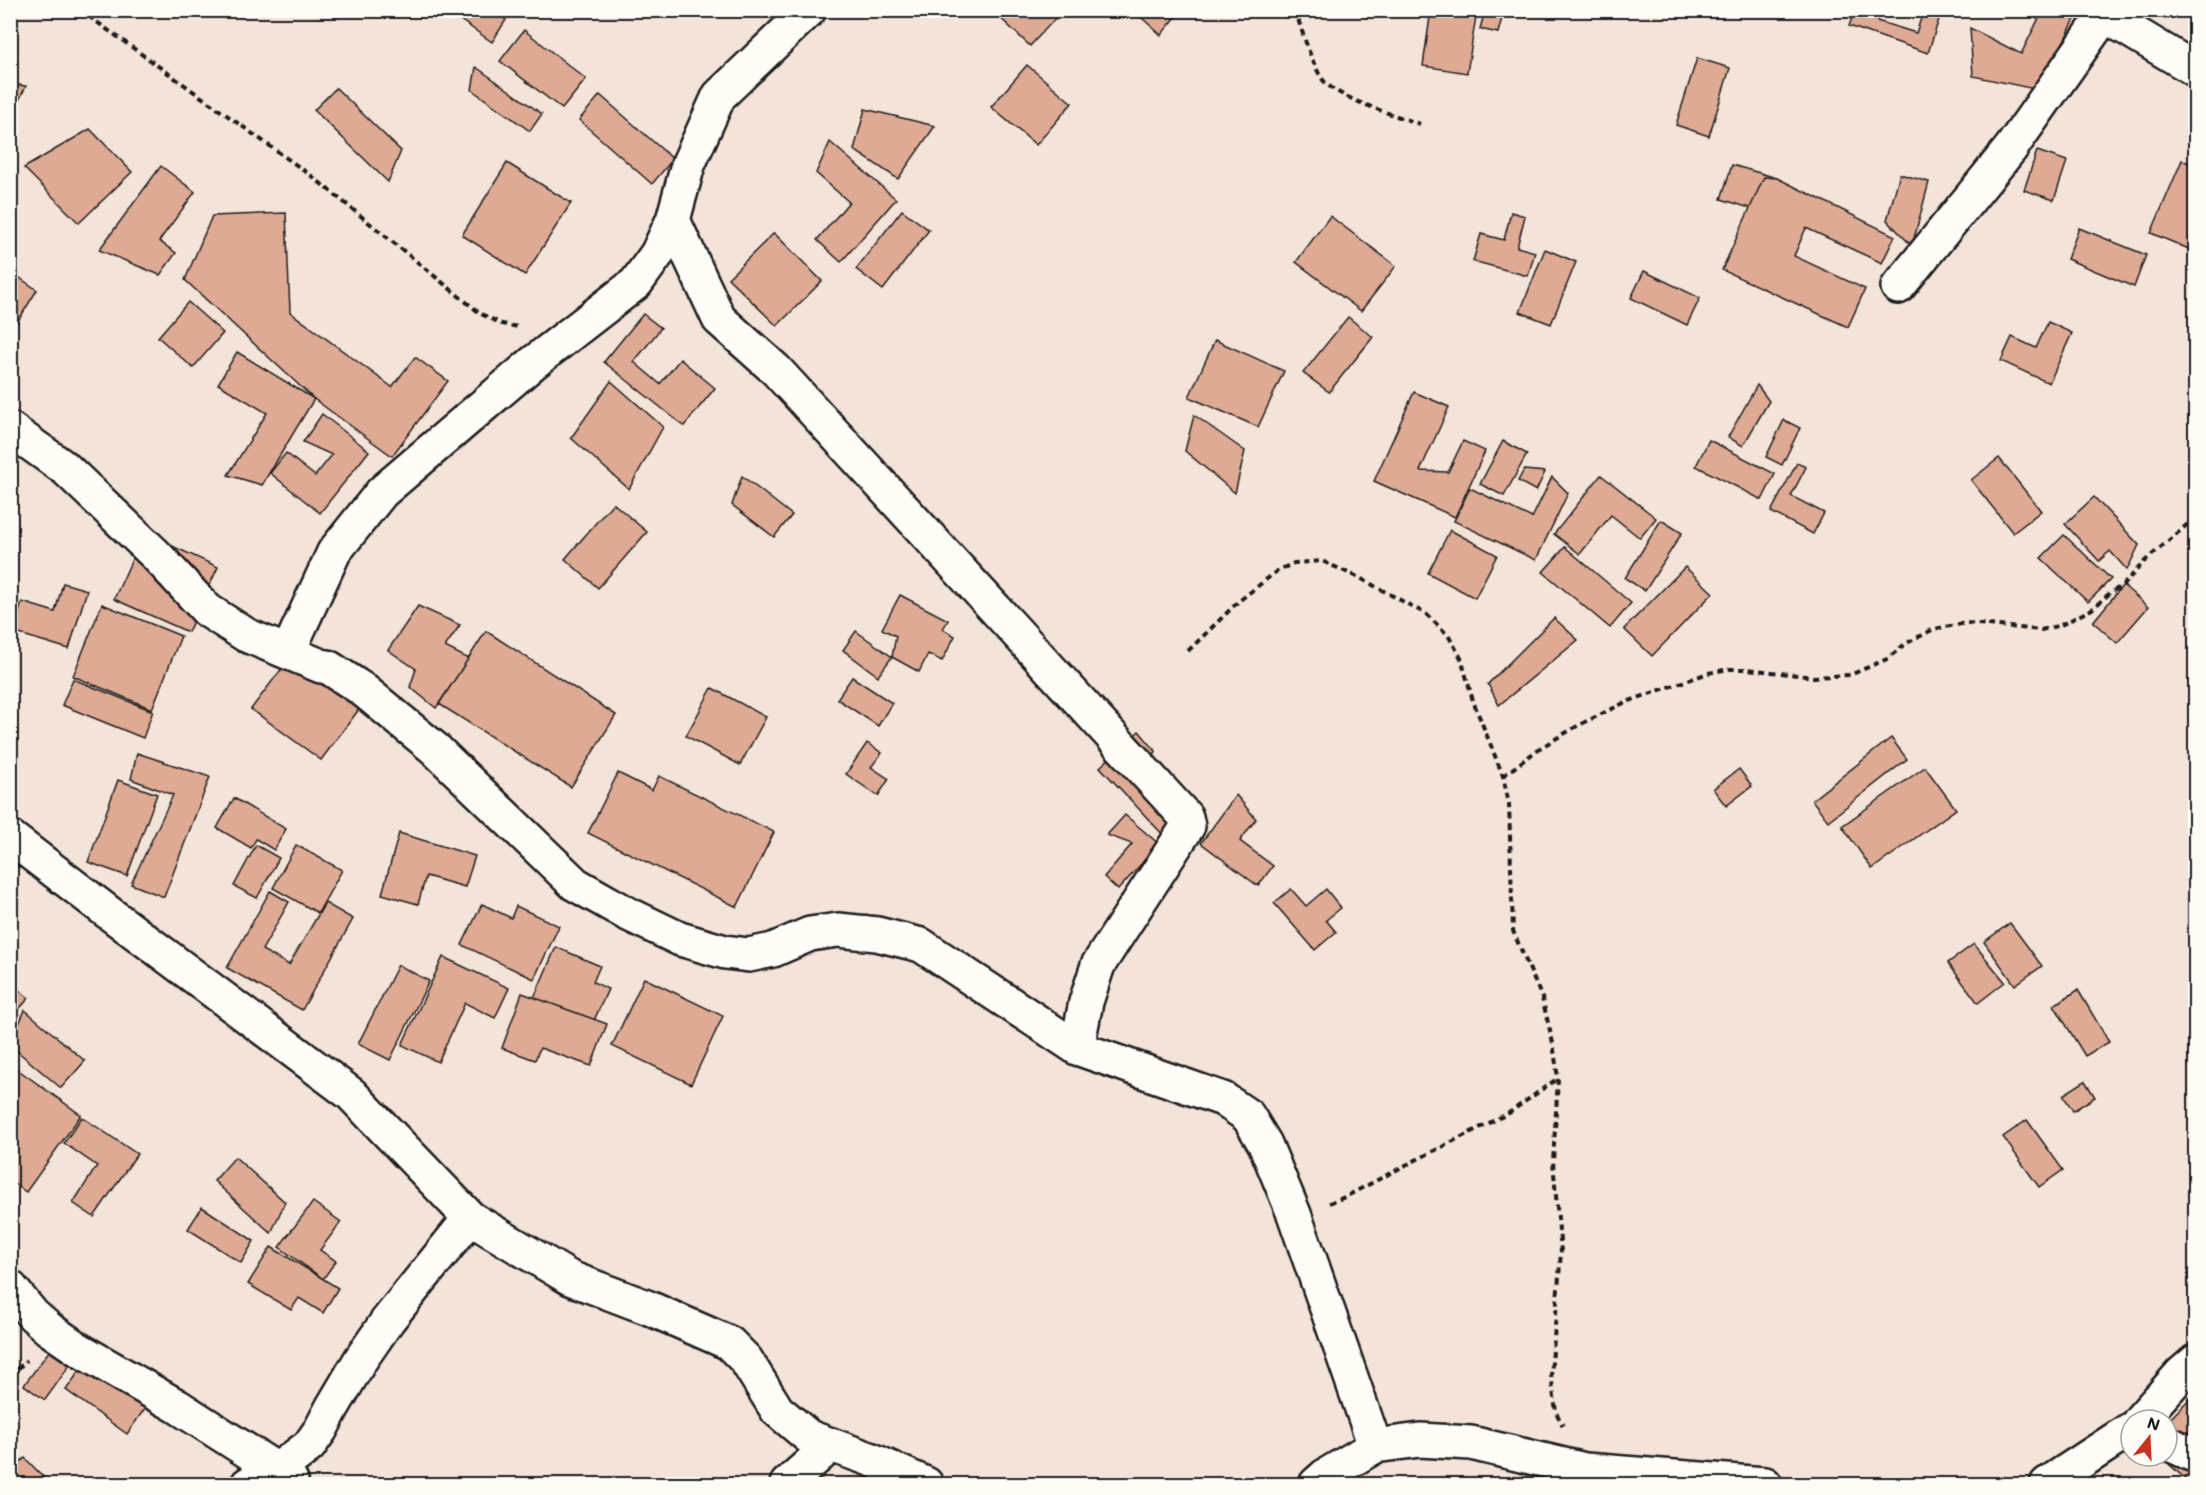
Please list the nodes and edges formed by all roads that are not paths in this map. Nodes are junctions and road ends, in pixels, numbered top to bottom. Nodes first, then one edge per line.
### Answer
1 (809, 10) edge
2 (2100, 13) edge
3 (2196, 70) edge
4 (673, 220) junction
5 (1898, 287) dead end
6 (10, 429) edge
7 (288, 652) junction
8 (10, 837) edge
9 (1077, 1048) junction
10 (470, 1218) junction
11 (10, 1287) edge
12 (2196, 1361) edge
13 (2150, 1408) edge
14 (2119, 1437) edge
15 (831, 1445) junction
16 (1375, 1446) junction
17 (2179, 1448) edge
18 (2196, 1456) edge
19 (286, 1477) edge
20 (248, 1485) edge
21 (787, 1485) edge
22 (926, 1485) edge
23 (1316, 1485) edge
24 (1765, 1485) edge
25 (2047, 1485) edge

1 - 4 street
2 - 3 street
2 - 5 street
4 - 7 street
4 - 9 street
6 - 7 street
7 - 9 street
8 - 10 street
9 - 16 street
10 - 15 street
10 - 19 street
11 - 19 street
12 - 13 street
14 - 25 street
15 - 21 street
15 - 22 street
16 - 23 street
16 - 24 street
17 - 18 street
19 - 20 street

